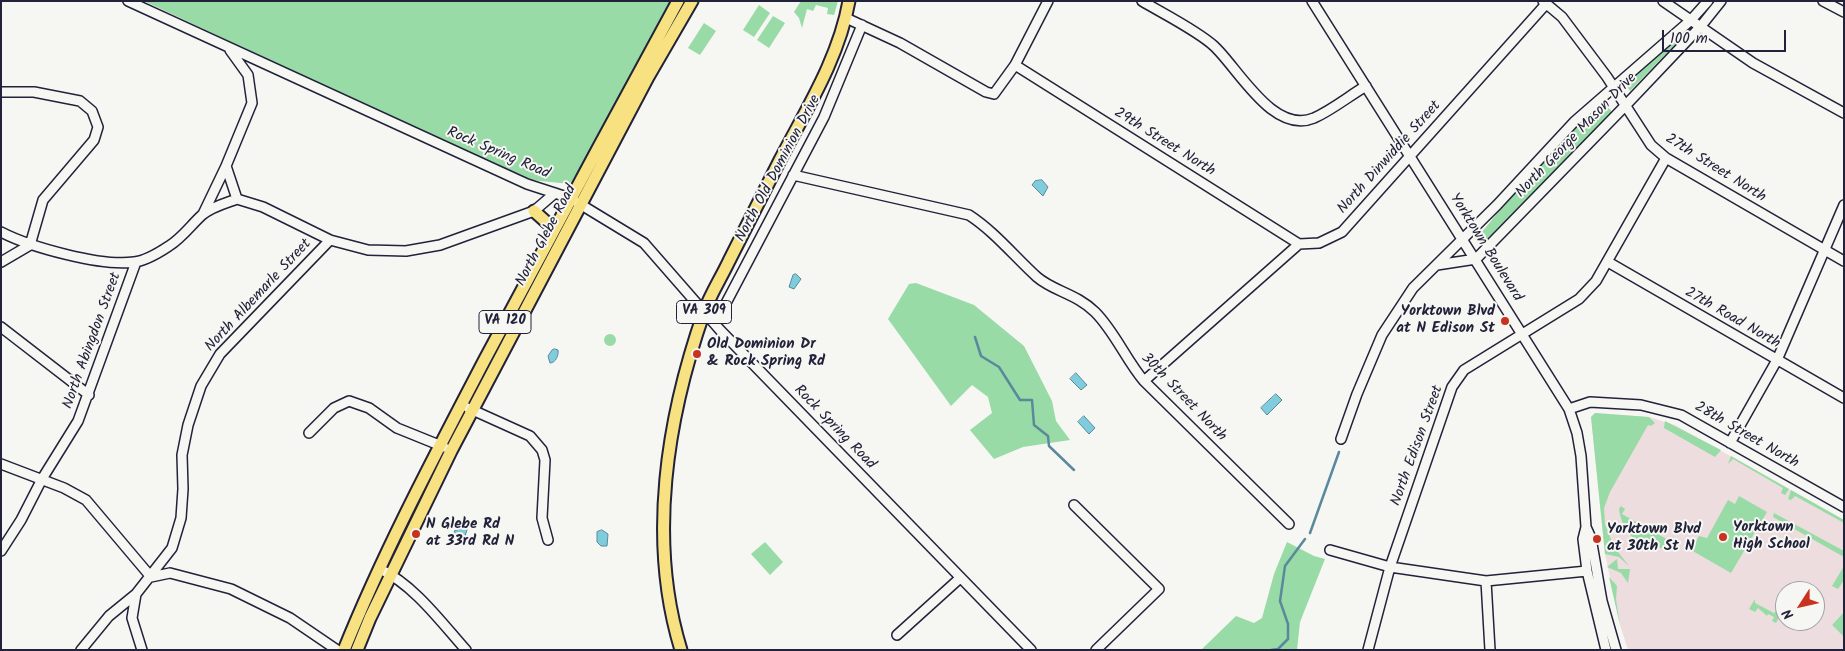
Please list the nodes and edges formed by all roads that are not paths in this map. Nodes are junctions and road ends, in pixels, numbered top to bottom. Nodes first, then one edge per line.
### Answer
1 (128, 1) edge
2 (678, 1) edge
3 (692, 1) edge
4 (849, 1) edge
5 (1048, 1) edge
6 (1142, 1) edge
7 (1312, 1) edge
8 (1663, 1) edge
9 (1708, 1) edge
10 (1721, 1) edge
11 (1824, 1) edge
12 (1544, 2) edge
13 (1844, 12) edge
14 (846, 18) junction
15 (1691, 20) junction
16 (862, 25) junction
17 (1701, 26) junction
18 (228, 48) junction
19 (255, 60) junction
20 (1015, 65) junction
21 (248, 75) junction
22 (1366, 86) junction
23 (1614, 87) junction
24 (1, 92) edge
25 (1625, 106) junction
26 (1844, 113) edge
27 (1410, 155) junction
28 (1666, 158) junction
29 (226, 166) junction
30 (793, 175) junction
31 (556, 193) junction
32 (237, 198) junction
33 (575, 201) junction
34 (1844, 205) edge
35 (534, 211) junction
36 (203, 214) junction
37 (554, 229) junction
38 (1, 232) edge
39 (1463, 239) junction
40 (330, 240) junction
41 (1299, 244) junction
42 (30, 245) junction
43 (1824, 250) junction
44 (1476, 259) junction
45 (1844, 261) edge
46 (1, 262) edge
47 (136, 262) junction
48 (1608, 262) junction
49 (1437, 265) junction
50 (704, 310) junction
51 (715, 324) junction
52 (1, 327) edge
53 (1523, 333) junction
54 (1777, 360) junction
55 (1144, 381) junction
56 (90, 395) junction
57 (1844, 398) edge
58 (461, 405) junction
59 (1570, 409) junction
60 (472, 410) junction
61 (309, 433) dead end
62 (1341, 439) dead end
63 (1730, 443) junction
64 (440, 445) junction
65 (451, 450) junction
66 (1, 464) edge
67 (42, 478) junction
68 (1074, 505) dead end
69 (1844, 508) edge
70 (1289, 524) dead end
71 (1586, 527) junction
72 (548, 540) dead end
73 (1330, 550) dead end
74 (1, 551) edge
75 (1390, 567) junction
76 (380, 569) junction
77 (1586, 571) junction
78 (391, 574) junction
79 (151, 577) junction
80 (960, 579) junction
81 (1486, 582) junction
82 (136, 594) junction
83 (897, 635) dead end
84 (81, 650) edge
85 (142, 650) edge
86 (337, 650) edge
87 (344, 650) edge
88 (357, 650) edge
89 (466, 650) edge
90 (681, 650) edge
91 (1030, 650) edge
92 (1096, 650) edge
93 (1368, 650) edge
94 (1490, 650) edge
95 (1606, 650) edge
96 (1616, 650) edge

1 - 18 street, Rock Spring Road
2 - 33 main road, North Glebe Road / VA 120
3 - 33 main road, North Glebe Road / VA 120
4 - 14 main road, VA 309
5 - 20 street
6 - 22 street
7 - 22 street, Yorktown Boulevard
8 - 15 street
9 - 15 street, North George Mason Drive
10 - 17 street, North George Mason Drive
11 - 13 street
12 - 23 street, 27th Street North
12 - 27 street, North Dinwiddie Street
14 - 16 street
14 - 50 main road, VA 309
15 - 17 street
15 - 23 street, North George Mason Drive
16 - 20 street
16 - 30 street, North Old Dominion Drive
17 - 25 street, North George Mason Drive
17 - 26 street
18 - 19 street, Rock Spring Road
18 - 21 street, North Abingdon Street
19 - 21 street
19 - 31 street, Rock Spring Road
20 - 41 street, 29th Street North
21 - 29 street, North Abingdon Street
22 - 27 street, Yorktown Boulevard
23 - 25 street, 27th Street North
23 - 39 street, North George Mason Drive
24 - 42 street
25 - 28 street, 27th Street North
25 - 44 street, North George Mason Drive
27 - 39 street, Yorktown Boulevard
27 - 41 street, North Dinwiddie Street
28 - 43 street, 27th Street North
28 - 48 street, North Edison Street
29 - 32 street
29 - 36 street, North Abingdon Street
30 - 51 street, North Old Dominion Drive
30 - 55 street, 30th Street North
31 - 33 street, Rock Spring Road
31 - 35 street
32 - 36 street, North Abingdon Street
32 - 40 street
33 - 37 main road, North Glebe Road / VA 120
33 - 50 street, Rock Spring Road
33 - 60 main road, North Glebe Road / VA 120
34 - 43 street
35 - 37 main road
35 - 40 street
36 - 47 street, North Abingdon Street
37 - 58 main road, North Glebe Road / VA 120
38 - 42 street
39 - 44 street, Yorktown Boulevard
39 - 49 street, North George Mason Drive
40 - 79 street, North Albemarle Street
41 - 55 street
42 - 46 street
42 - 47 street
43 - 45 street, 27th Street North
43 - 54 street
44 - 49 street
44 - 53 street, Yorktown Boulevard
47 - 56 street, North Abingdon Street
48 - 53 street, North Edison Street
48 - 54 street, 27th Road North
49 - 62 street, North George Mason Drive
50 - 51 street, Rock Spring Road
50 - 90 main road, VA 309
51 - 80 street, Rock Spring Road
52 - 56 street
53 - 59 street, Yorktown Boulevard
53 - 75 street, North Edison Street
54 - 57 street, 27th Road North
54 - 63 street
55 - 70 street, 30th Street North
56 - 67 street, North Abingdon Street
58 - 60 street
58 - 64 main road, North Glebe Road / VA 120
59 - 63 street, 28th Street North
59 - 71 street, Yorktown Boulevard
60 - 65 main road, North Glebe Road / VA 120
60 - 72 street
61 - 64 street
63 - 69 street, 28th Street North
64 - 65 street
64 - 76 main road, North Glebe Road / VA 120
65 - 78 main road, North Glebe Road / VA 120
66 - 67 street
67 - 74 street, North Abingdon Street
67 - 79 street
68 - 92 street
71 - 77 street, Yorktown Boulevard
71 - 96 street, Yorktown Boulevard
73 - 75 street
75 - 81 street
75 - 93 street, North Edison Street
76 - 78 street
76 - 87 main road, North Glebe Road / VA 120
77 - 81 street
77 - 95 street, Yorktown Boulevard
78 - 88 main road, North Glebe Road / VA 120
78 - 89 street
79 - 82 street, North Albemarle Street
79 - 86 street
80 - 83 street
80 - 91 street, Rock Spring Road
81 - 94 street
82 - 84 street, North Albemarle Street
82 - 85 street

